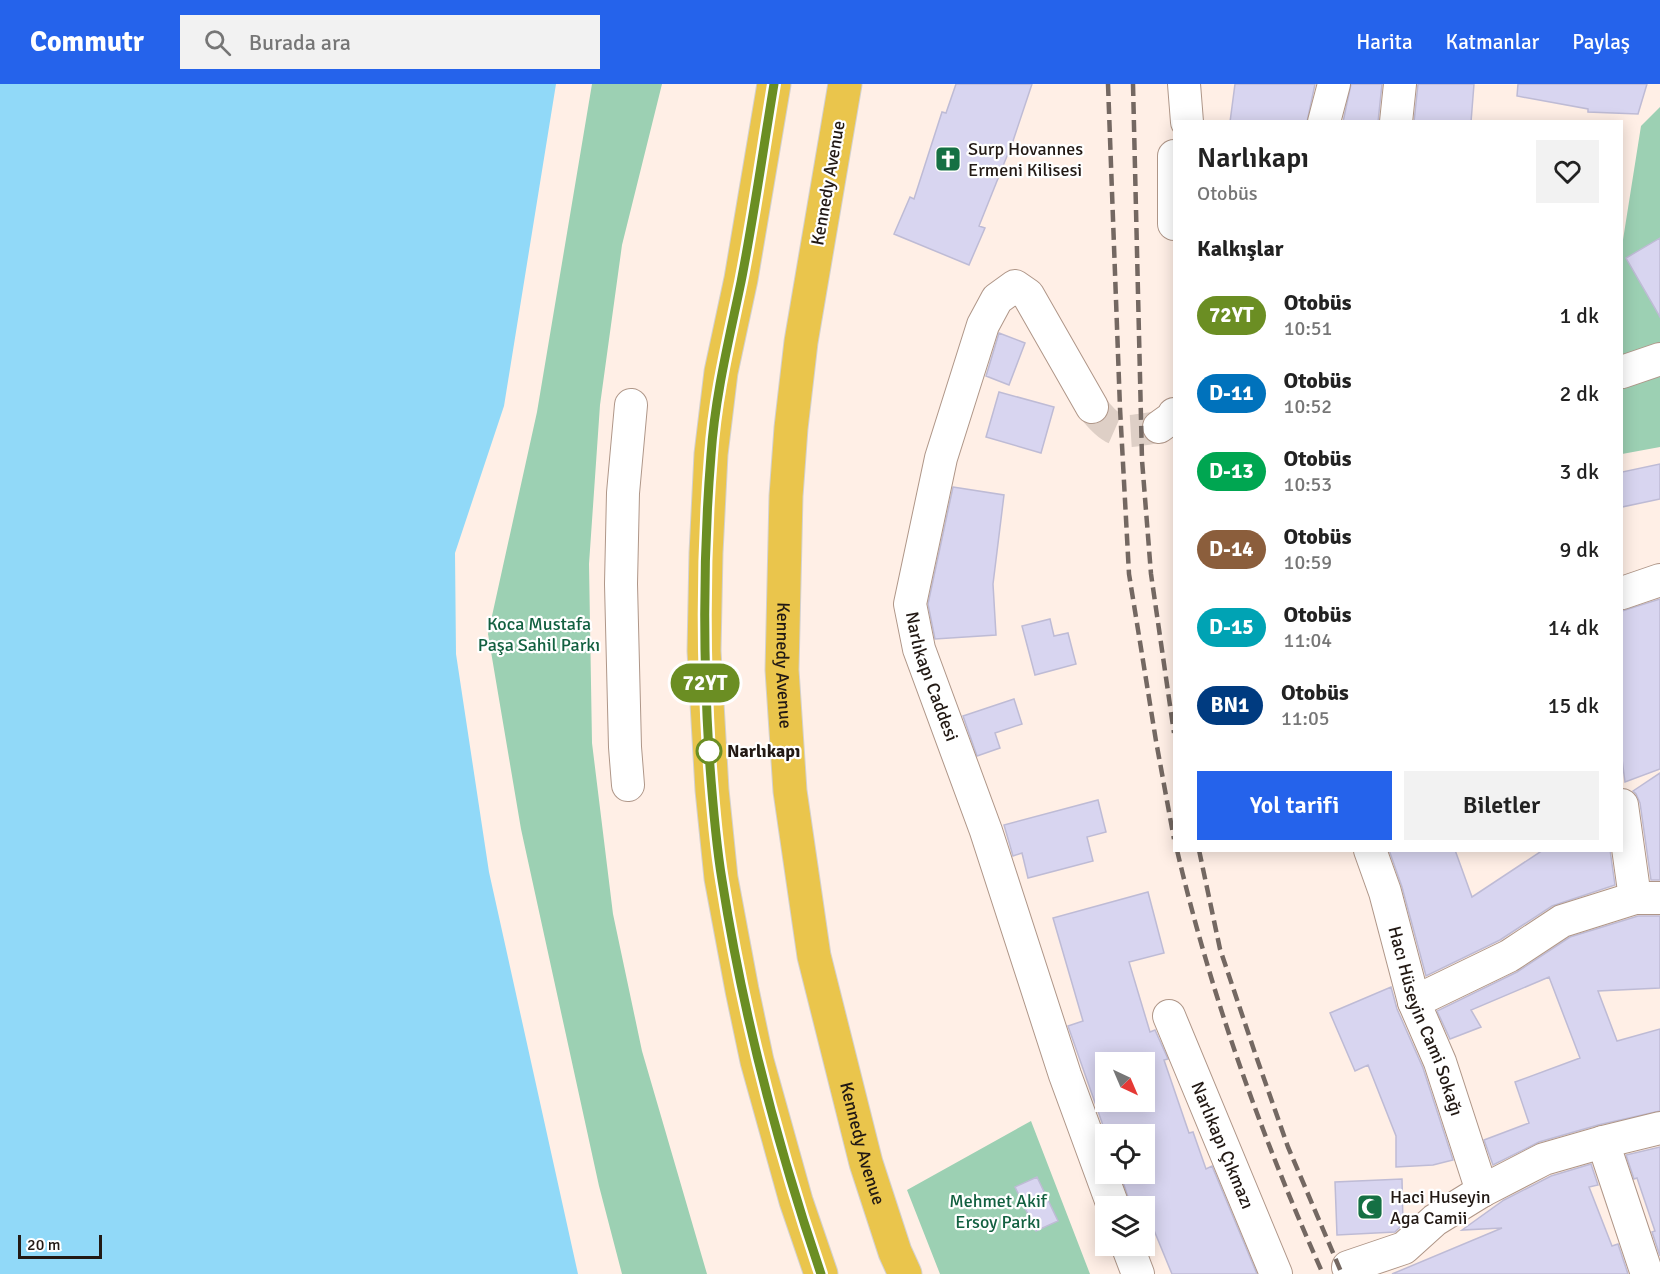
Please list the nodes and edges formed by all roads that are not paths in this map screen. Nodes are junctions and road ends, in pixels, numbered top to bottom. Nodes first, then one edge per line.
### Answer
1 (774, 84) edge
2 (845, 84) edge
3 (1334, 84) edge
4 (1400, 84) edge
5 (1325, 120) edge
6 (1396, 120) edge
7 (1660, 359) edge
8 (1623, 372) edge
9 (631, 405) dead end
10 (1092, 407) tunnel mouth
11 (1660, 580) edge
12 (1623, 593) edge
13 (628, 785) dead end
14 (1623, 808) edge
15 (1371, 852) edge
16 (1647, 898) edge
17 (1414, 1002) junction
18 (1169, 1016) dead end
19 (1660, 1128) edge
20 (1602, 1142) junction
21 (1482, 1191) junction
22 (1109, 1196) edge
23 (1131, 1256) edge
24 (1348, 1267) dead end
25 (821, 1274) edge
26 (905, 1274) edge
27 (1138, 1274) edge
28 (1276, 1274) edge
29 (1647, 1274) edge

1 - 25 highway
2 - 26 highway, Kennedy Avenue
3 - 5 street
4 - 6 street
7 - 8 street
9 - 13 street
10 - 22 street, Narlıkapı Caddesi
11 - 12 street
14 - 16 street
15 - 17 street, Hacı Hüseyin Cami Sokağı
16 - 17 street
17 - 21 street, Hacı Hüseyin Cami Sokağı
18 - 28 street, Narlıkapı Çıkmazı
19 - 20 street
20 - 21 street
20 - 29 street
21 - 24 street
23 - 27 street

